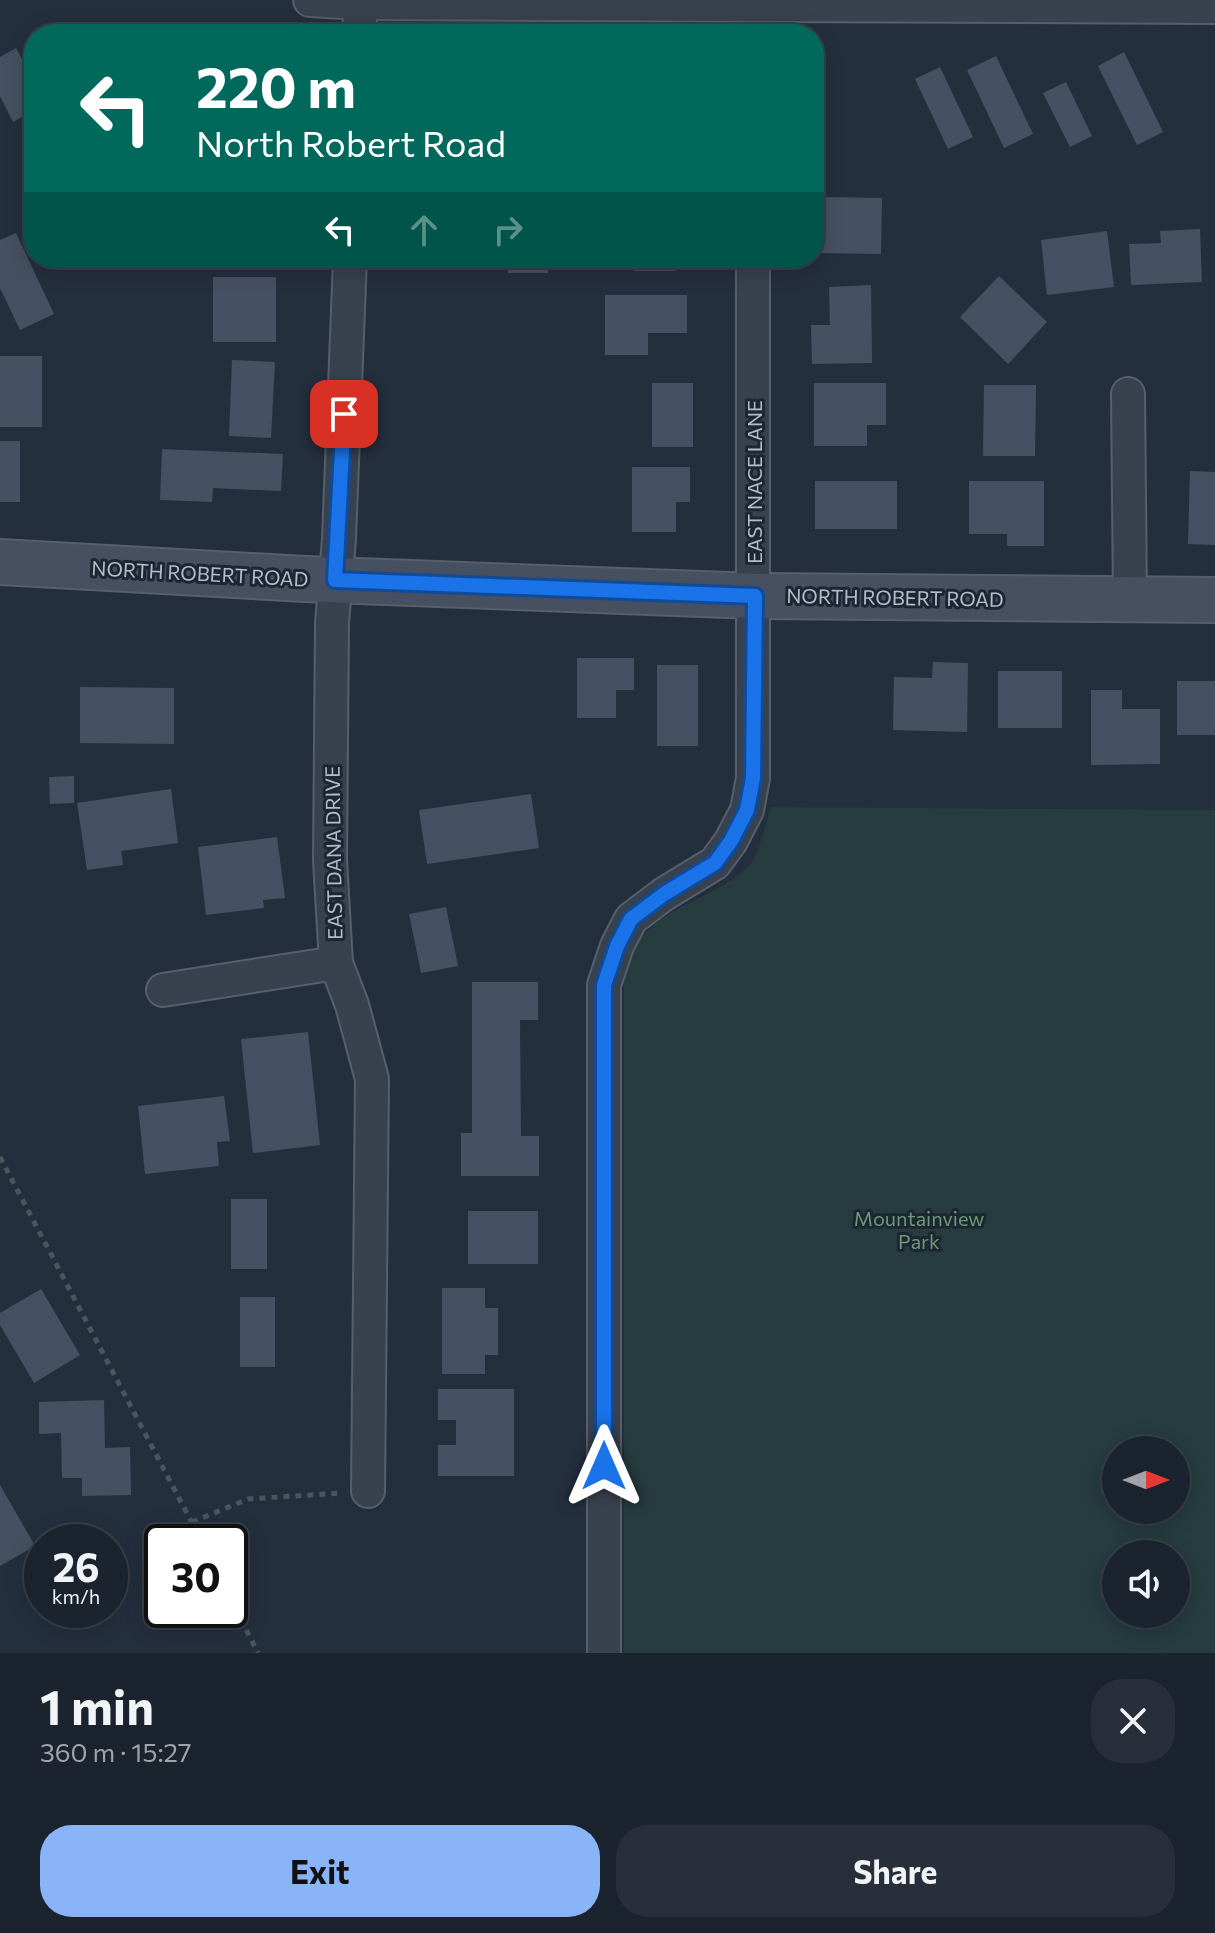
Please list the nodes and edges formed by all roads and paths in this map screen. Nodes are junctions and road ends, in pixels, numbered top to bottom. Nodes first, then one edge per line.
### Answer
1 (310, 0) edge
2 (1215, 7) edge
3 (360, 12) edge
4 (753, 13) edge
5 (350, 268) edge
6 (753, 268) edge
7 (1128, 394) dead end
8 (0, 562) edge
9 (335, 580) junction
10 (755, 596) junction
11 (1130, 599) junction
12 (1215, 600) edge
13 (336, 963) junction
14 (163, 990) dead end
15 (0, 1157) edge
16 (368, 1491) joint
17 (192, 1522) joint
18 (245, 1628) edge
19 (258, 1653) edge
20 (604, 1653) edge

1 - 3 street
2 - 4 street
3 - 4 street
5 - 9 street, EAST DANA DRIVE
6 - 10 street, EAST NACE LANE
7 - 11 street
8 - 9 main road, NORTH ROBERT ROAD
9 - 10 main road, NORTH ROBERT ROAD
9 - 13 street, EAST DANA DRIVE
10 - 11 main road, NORTH ROBERT ROAD
10 - 20 street, EAST NACE LANE
11 - 12 main road, NORTH ROBERT ROAD
13 - 14 street
13 - 16 street, EAST DANA DRIVE
15 - 17 path
16 - 17 path
18 - 19 path

